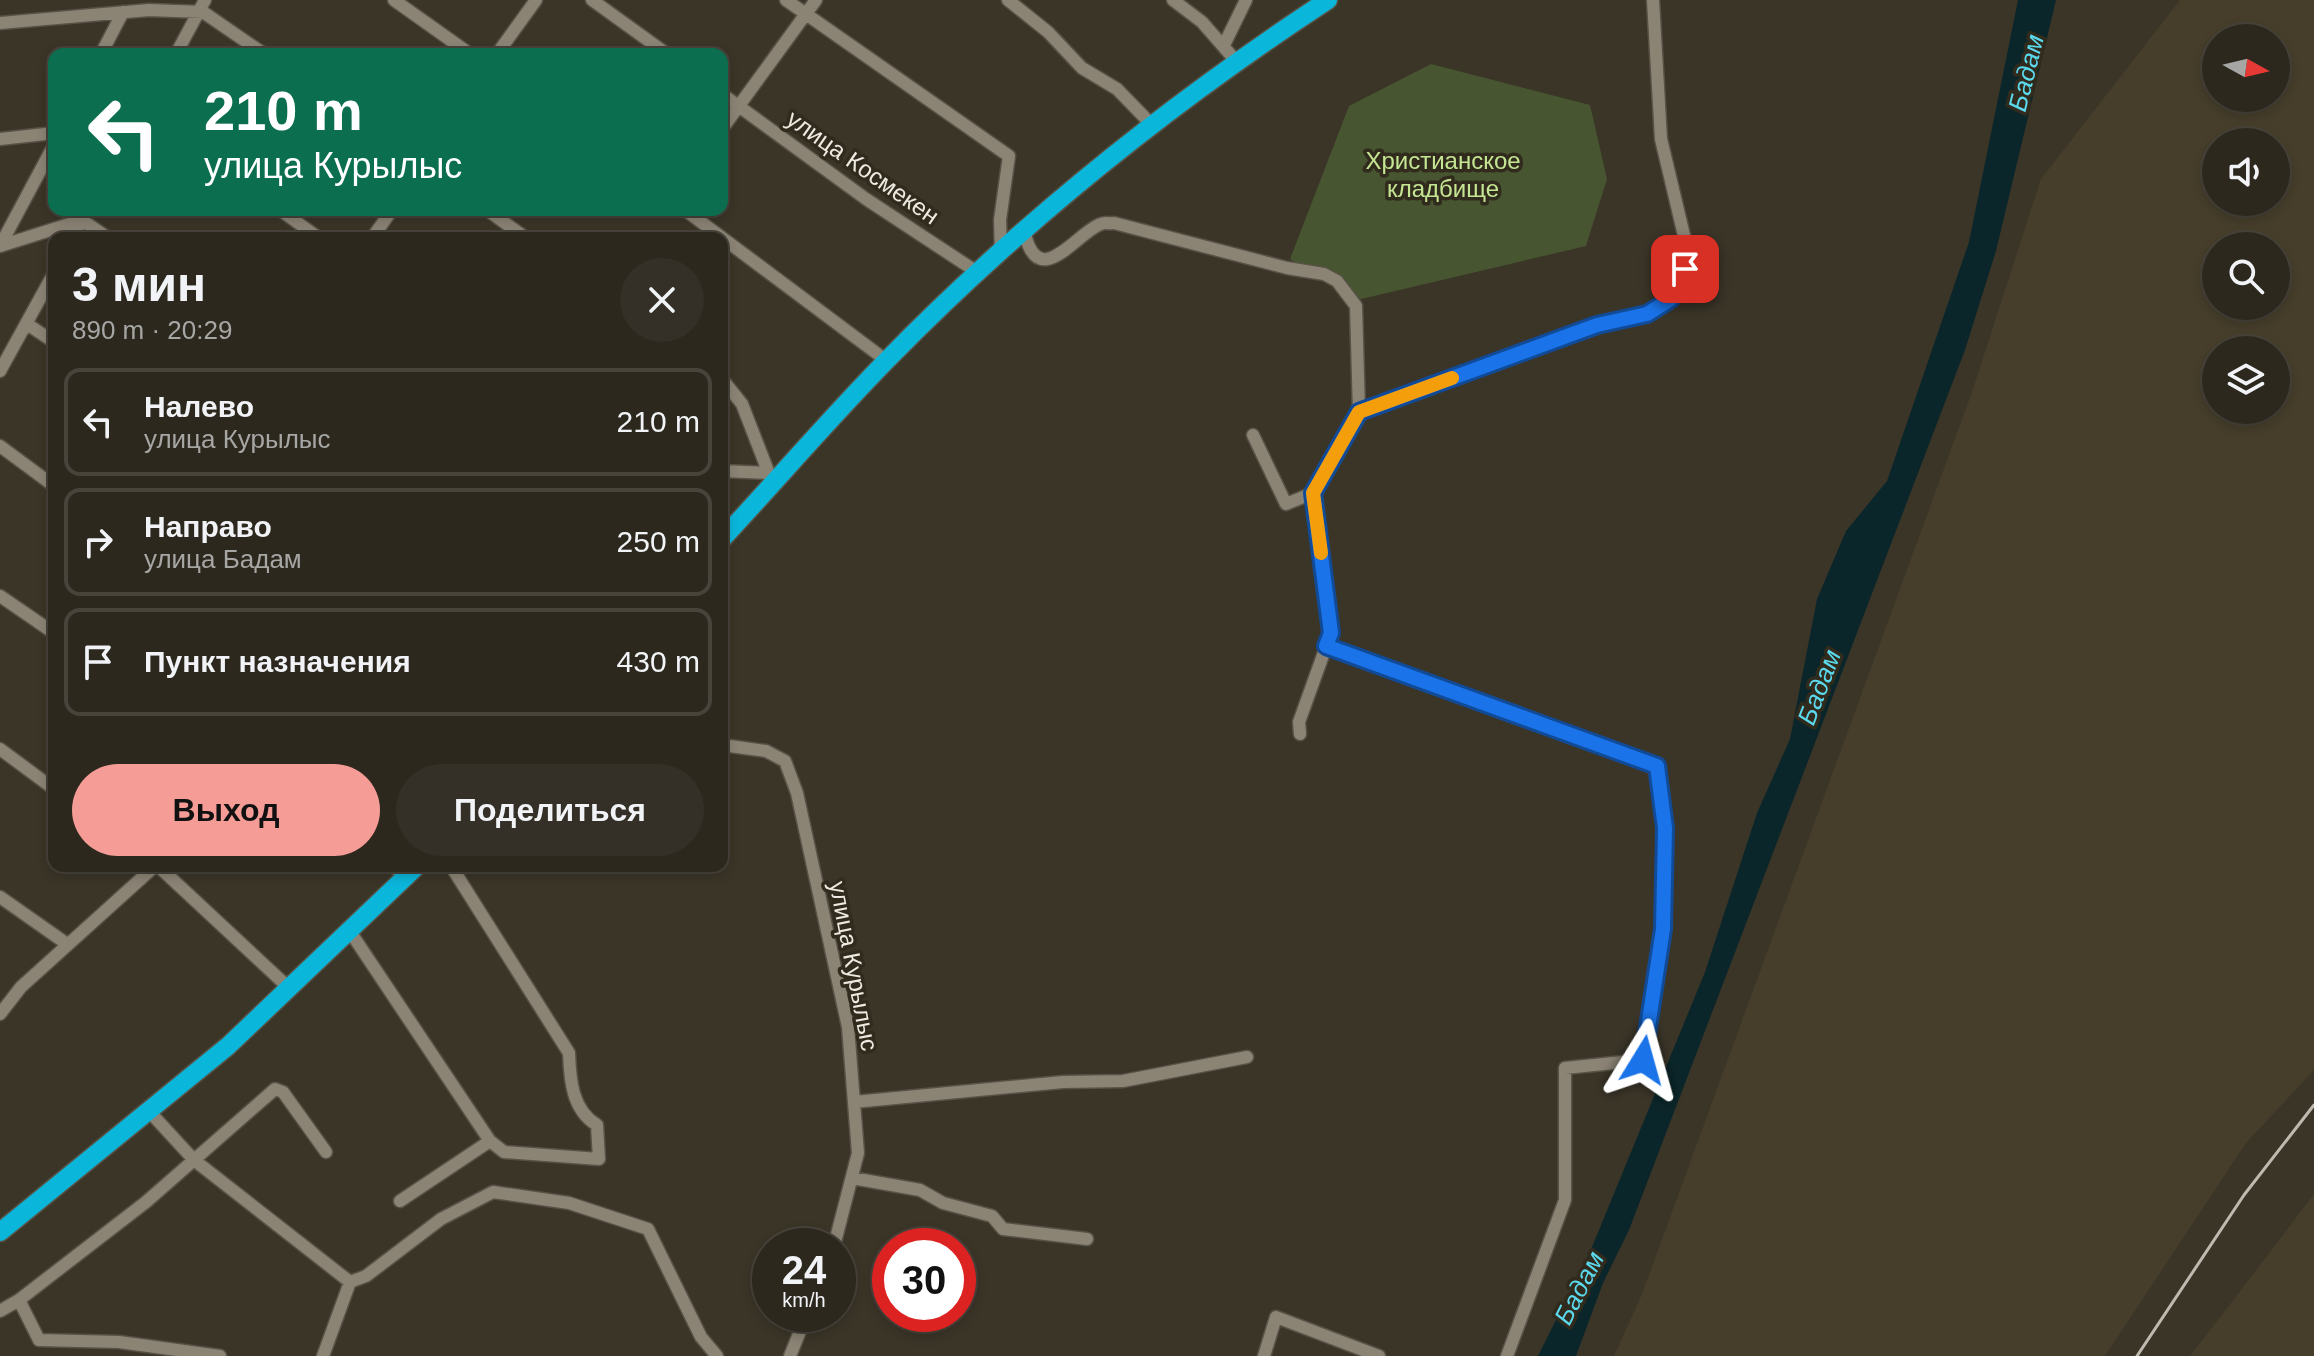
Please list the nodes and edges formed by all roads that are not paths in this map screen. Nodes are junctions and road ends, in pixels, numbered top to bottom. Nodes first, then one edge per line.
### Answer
1 (394, 0) edge
2 (536, 0) edge
3 (592, 0) edge
4 (786, 0) edge
5 (816, 0) edge
6 (1008, 0) edge
7 (1173, 0) edge
8 (1246, 0) edge
9 (1328, 0) edge
10 (1653, 0) edge
11 (202, 6) edge
12 (123, 12) junction
13 (806, 15) junction
14 (0, 23) edge
15 (1224, 45) junction
16 (104, 48) edge
17 (179, 48) edge
18 (256, 48) edge
19 (462, 48) edge
20 (501, 48) edge
21 (659, 48) edge
22 (1236, 61) junction
23 (728, 98) edge
24 (738, 106) junction
25 (728, 120) edge
26 (1153, 126) junction
27 (48, 134) edge
28 (0, 139) edge
29 (48, 156) edge
30 (82, 216) edge
31 (86, 216) edge
32 (288, 216) edge
33 (495, 216) edge
34 (693, 216) edge
35 (102, 232) edge
36 (311, 232) edge
37 (518, 232) edge
38 (714, 232) edge
39 (1025, 234) junction
40 (728, 242) edge
41 (0, 246) edge
42 (1001, 254) junction
43 (980, 274) junction
44 (48, 284) edge
45 (27, 324) junction
46 (48, 338) edge
47 (887, 361) junction
48 (0, 371) edge
49 (728, 386) edge
50 (1359, 412) junction
51 (1253, 435) dead end
52 (0, 446) edge
53 (728, 472) edge
54 (770, 478) junction
55 (48, 482) edge
56 (1313, 493) junction
57 (728, 531) edge
58 (0, 596) edge
59 (48, 629) edge
60 (1326, 646) junction
61 (1300, 734) dead end
62 (728, 746) edge
63 (0, 749) edge
64 (48, 785) edge
65 (149, 872) edge
66 (163, 872) edge
67 (402, 872) edge
68 (455, 872) edge
69 (0, 897) edge
70 (349, 930) junction
71 (67, 944) junction
72 (289, 988) junction
73 (0, 1014) edge
74 (1247, 1057) dead end
75 (854, 1102) junction
76 (148, 1110) junction
77 (490, 1141) junction
78 (326, 1152) dead end
79 (194, 1160) junction
80 (852, 1178) junction
81 (400, 1201) dead end
82 (839, 1228) edge
83 (0, 1232) edge
84 (1087, 1239) dead end
85 (350, 1282) junction
86 (19, 1300) junction
87 (0, 1311) edge
88 (800, 1332) edge
89 (220, 1356) edge
90 (323, 1356) edge
91 (717, 1356) edge
92 (790, 1356) edge
93 (1264, 1356) edge
94 (1379, 1356) edge
95 (1507, 1356) edge

1 - 19 street
2 - 20 street
3 - 21 street
4 - 13 street
5 - 13 street
6 - 26 street
7 - 15 street
8 - 15 street
9 - 22 highway
10 - 50 street
11 - 12 street
11 - 17 street
11 - 18 street
12 - 14 street
12 - 16 street
13 - 24 street
13 - 42 street
15 - 22 street
22 - 26 highway
23 - 24 street, улица Космекен
24 - 25 street
24 - 43 street, улица Космекен
26 - 39 highway
27 - 28 street
29 - 41 street
30 - 41 street
31 - 35 street
32 - 36 street
33 - 37 street
34 - 38 street
39 - 42 highway
39 - 50 street
40 - 47 street
42 - 43 highway
43 - 47 highway
44 - 45 street
45 - 46 street
45 - 48 street
47 - 54 highway
49 - 54 street
50 - 56 street
51 - 56 street
52 - 55 street
53 - 54 street
54 - 57 highway
56 - 60 street
58 - 59 street
60 - 61 street
60 - 95 street
62 - 75 street, улица Курылыс
63 - 64 street
65 - 71 street
66 - 72 street
67 - 70 highway
68 - 77 street
69 - 71 street
70 - 72 highway
70 - 77 street
71 - 73 street
72 - 76 highway
74 - 75 street
75 - 80 street, улица Курылыс
76 - 79 street
76 - 83 highway
77 - 81 street
78 - 79 street
79 - 85 street
79 - 86 street
80 - 82 street, улица Курылыс
80 - 84 street
85 - 90 street
85 - 91 street
86 - 87 street
86 - 89 street
88 - 92 street
93 - 94 street

